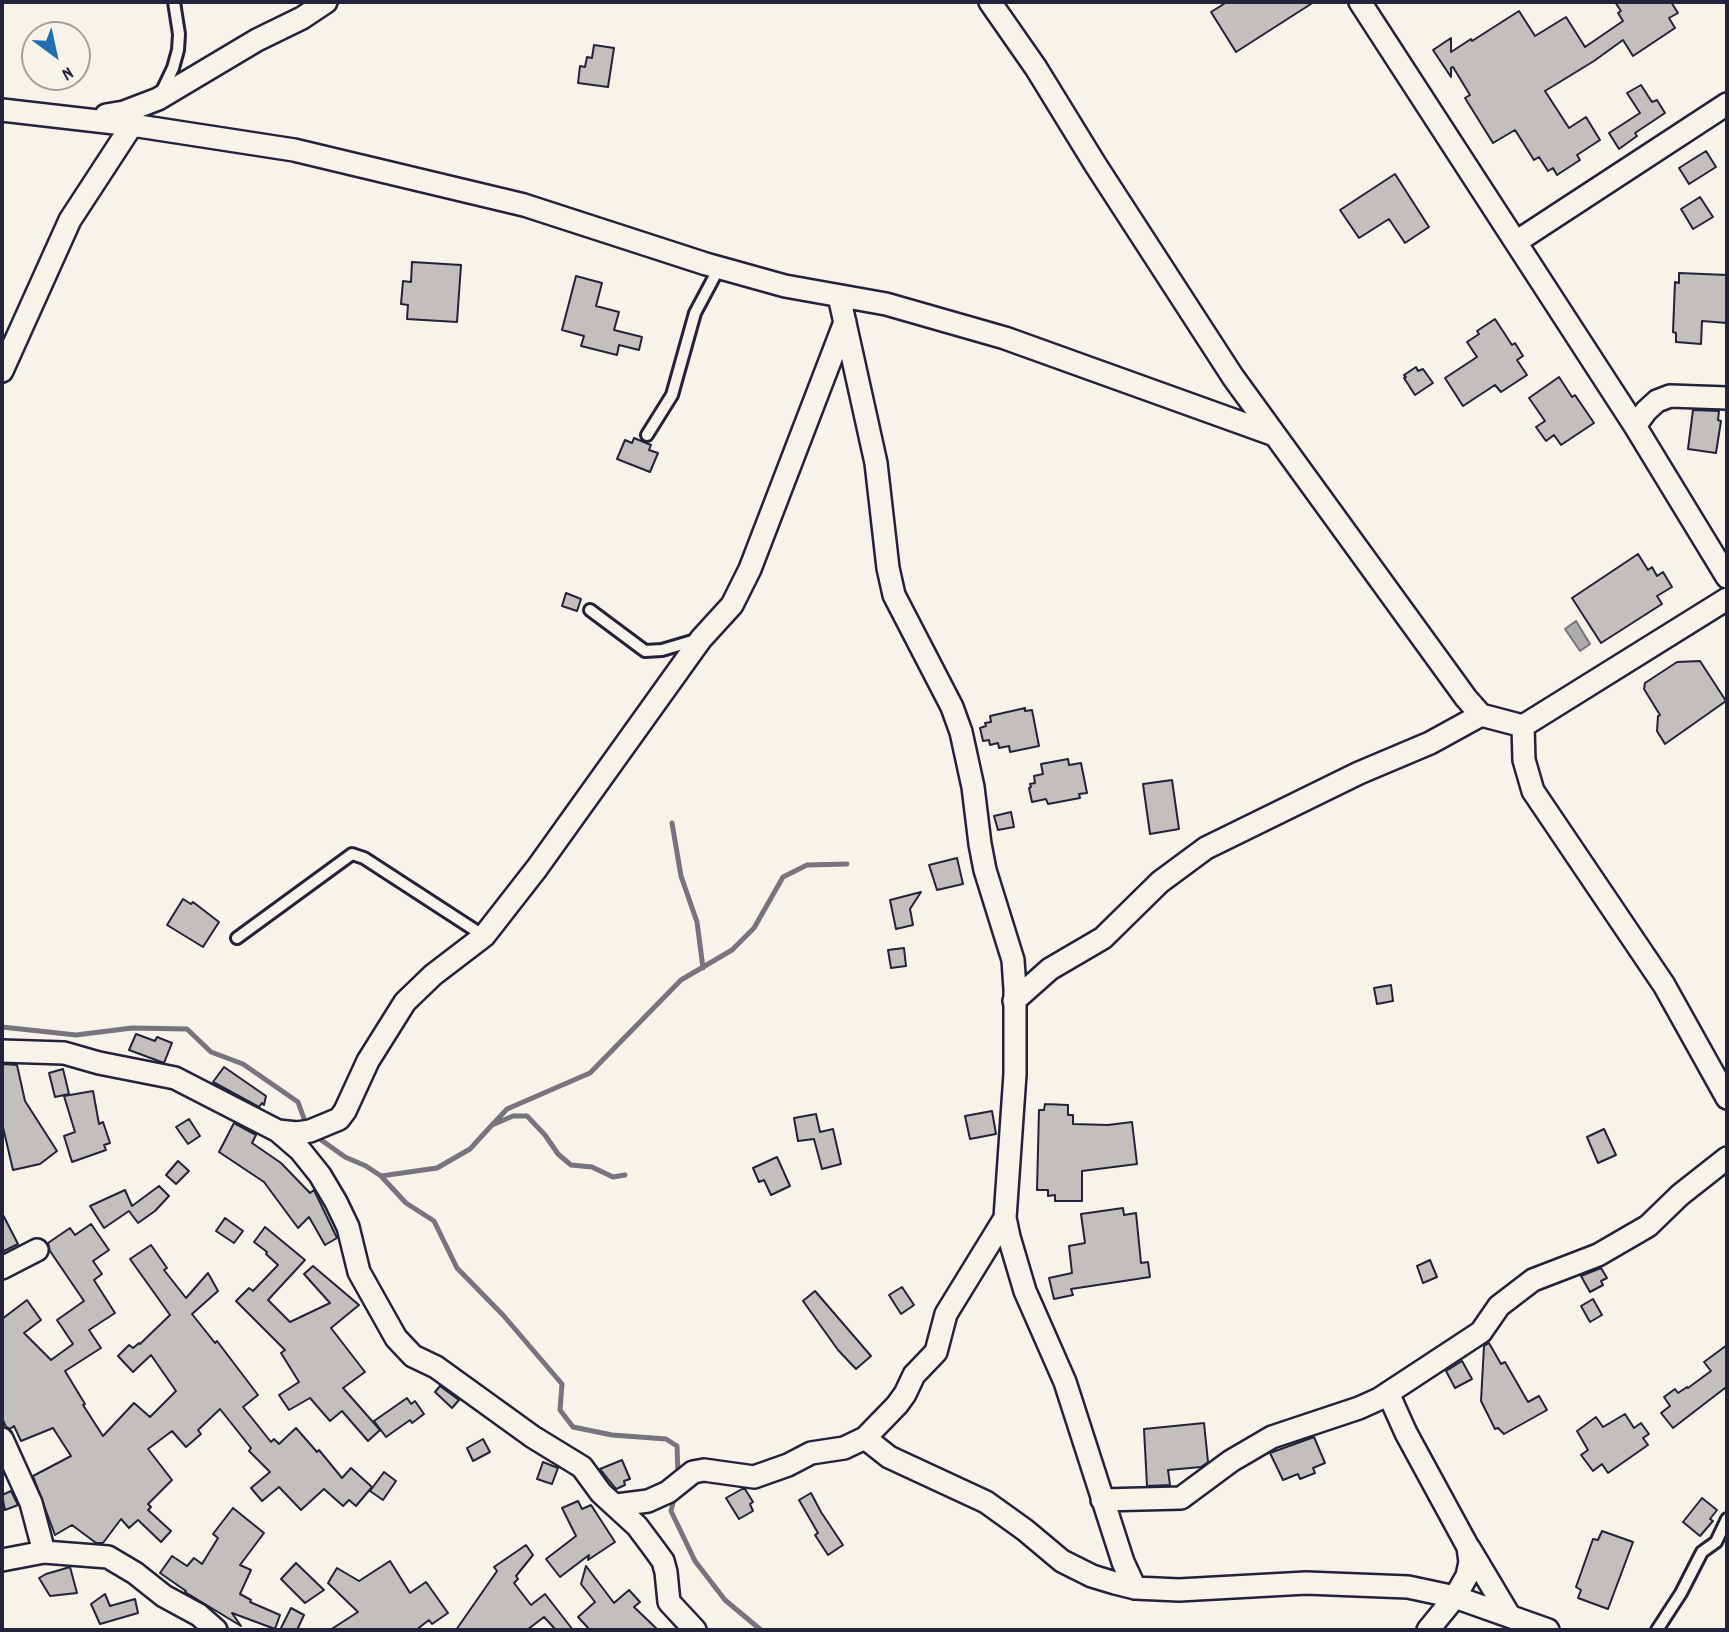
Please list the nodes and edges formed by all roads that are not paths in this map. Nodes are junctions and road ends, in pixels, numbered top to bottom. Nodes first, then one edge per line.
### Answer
1 (174, 2) edge
2 (327, 2) edge
3 (990, 2) edge
4 (1360, 2) edge
5 (158, 99) junction
6 (1727, 104) edge
7 (2, 110) edge
8 (80, 119) junction
9 (132, 125) junction
10 (1516, 242) junction
11 (719, 268) junction
12 (839, 296) junction
13 (845, 323) junction
14 (2, 371) edge
15 (1727, 398) edge
16 (1635, 426) junction
17 (1272, 434) junction
18 (647, 435) dead end
19 (1727, 577) edge
20 (1727, 599) edge
21 (590, 610) dead end
22 (701, 639) junction
23 (1481, 715) junction
24 (1523, 726) junction
25 (484, 936) junction
26 (237, 938) dead end
27 (1014, 1001) junction
28 (2, 1051) edge
29 (1727, 1098) edge
30 (278, 1131) junction
31 (1727, 1158) edge
32 (1005, 1218) junction
33 (37, 1250) dead end
34 (2, 1268) edge
35 (1388, 1393) junction
36 (865, 1438) junction
37 (2, 1439) edge
38 (1102, 1500) junction
39 (617, 1506) junction
40 (1727, 1519) edge
41 (1468, 1547) junction
42 (44, 1552) junction
43 (2, 1560) edge
44 (1135, 1588) junction
45 (1455, 1597) junction
46 (1509, 1615) junction
47 (216, 1630) edge
48 (695, 1630) edge
49 (1428, 1630) edge
50 (1548, 1630) edge
51 (1657, 1630) edge

1 - 5 lane
2 - 5 street
3 - 17 street
4 - 10 street
5 - 8 street
6 - 10 street
7 - 8 street
8 - 9 street
9 - 11 street
9 - 14 street
10 - 16 street
11 - 12 street
11 - 18 lane
12 - 13 street
12 - 17 street
13 - 22 street
13 - 27 street
15 - 16 street
16 - 19 street
17 - 23 street
20 - 24 street
21 - 22 lane
22 - 25 street
23 - 24 street
23 - 27 street
24 - 29 street
25 - 26 lane
25 - 30 street
27 - 32 street
28 - 30 street
30 - 39 street
31 - 35 street
32 - 36 street
32 - 38 street
33 - 34 street
35 - 38 street
35 - 41 street
36 - 39 street
36 - 44 street
37 - 42 street
38 - 44 street
39 - 48 street
40 - 51 lane
41 - 45 street
41 - 46 street
42 - 43 street
42 - 47 street
44 - 45 street
45 - 46 street
45 - 49 street
46 - 50 street

